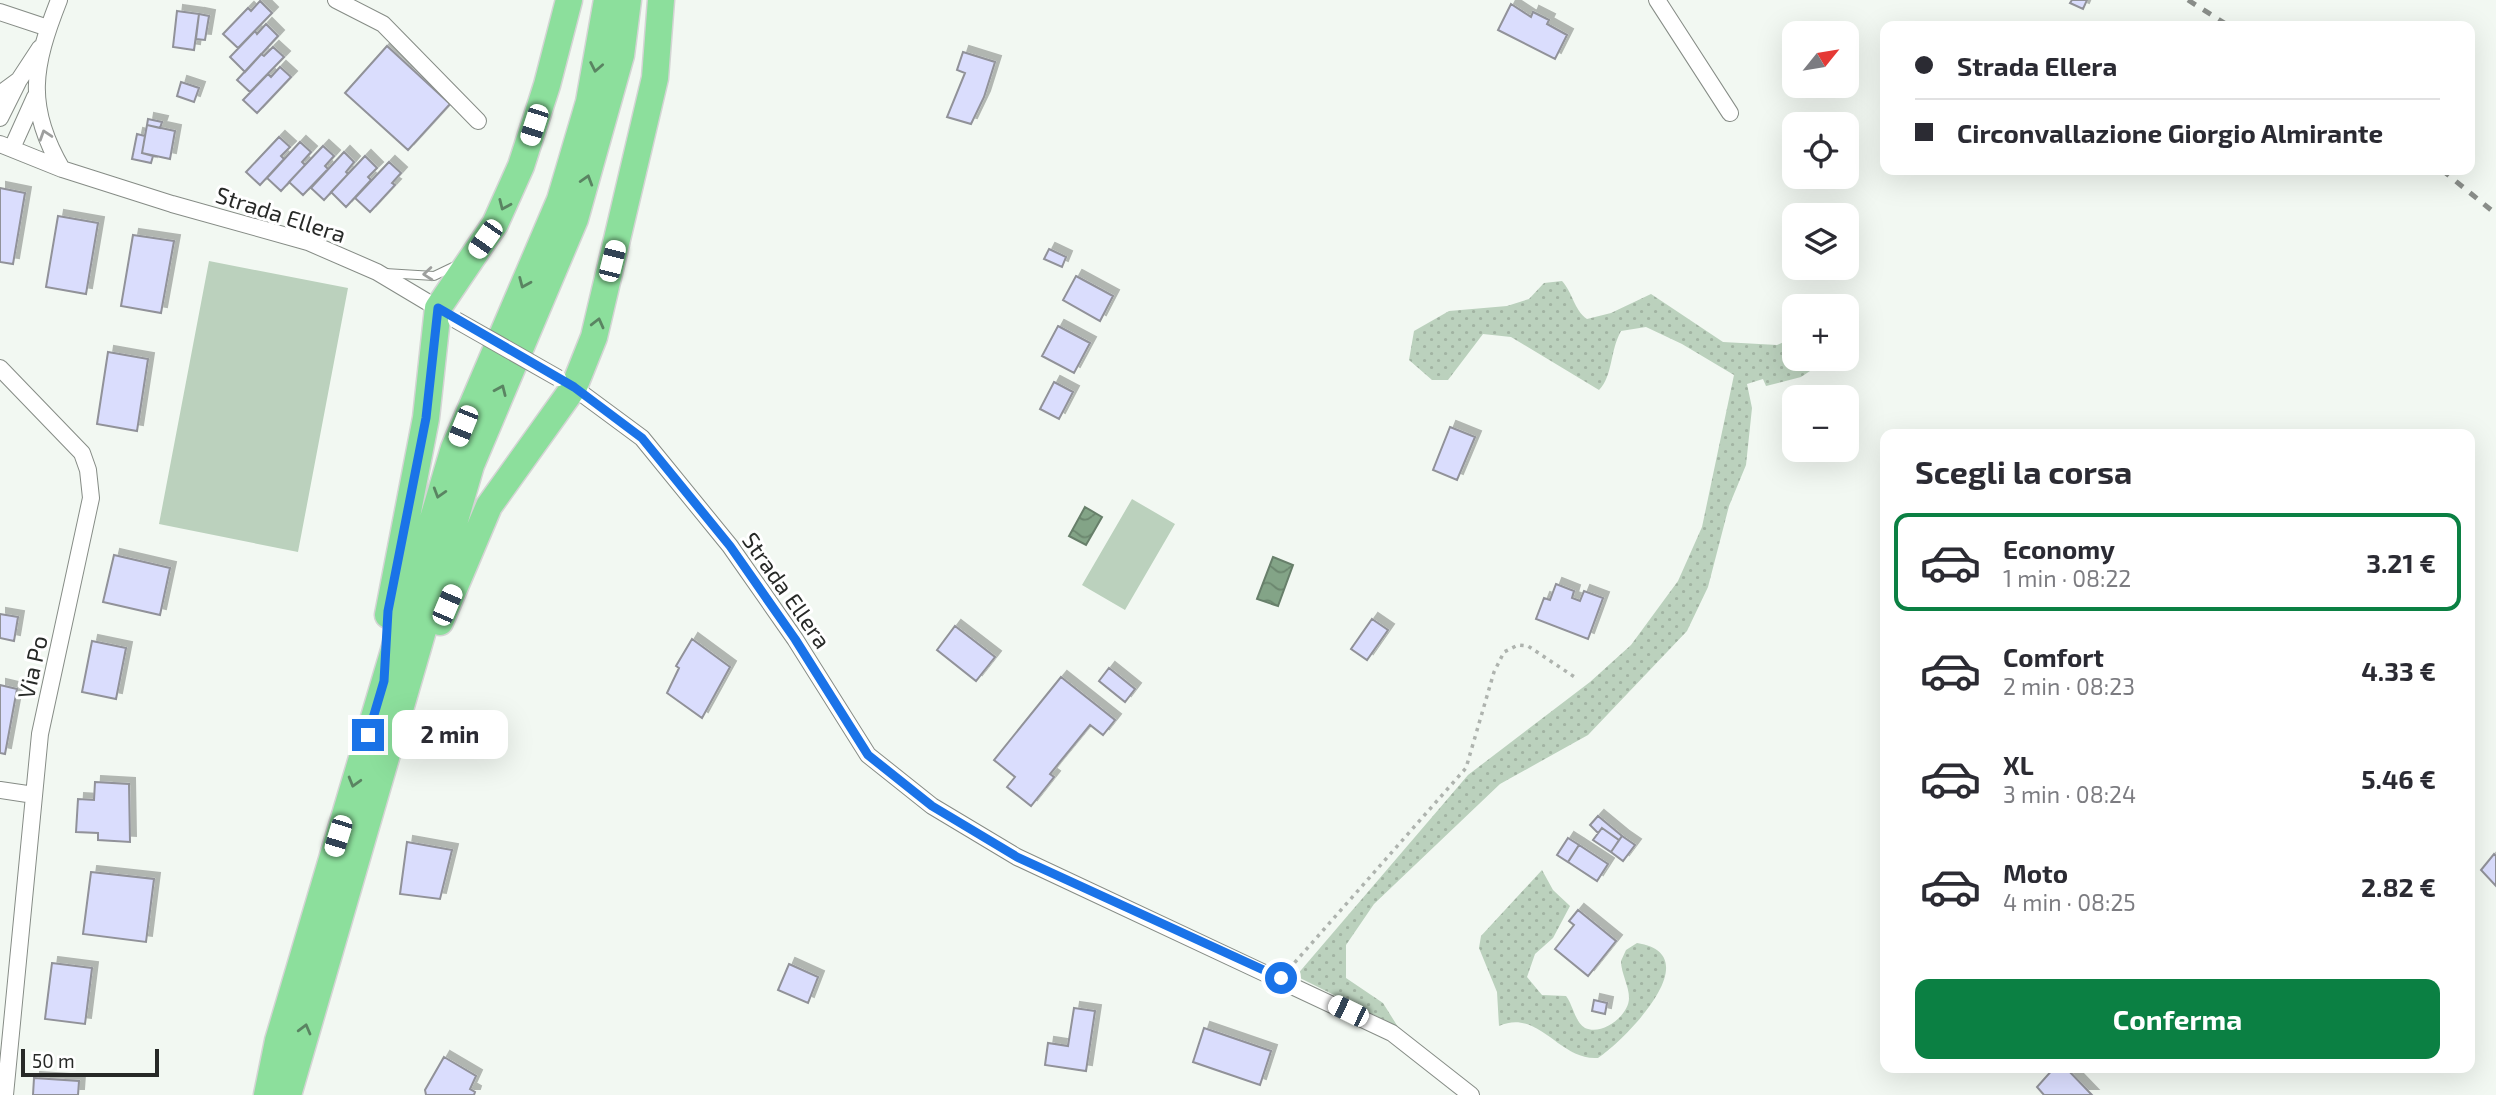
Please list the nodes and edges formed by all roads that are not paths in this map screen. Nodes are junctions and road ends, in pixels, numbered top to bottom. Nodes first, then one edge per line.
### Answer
1 (59, 0) edge
2 (336, 0) edge
3 (569, 0) edge
4 (607, 0) edge
5 (628, 0) edge
6 (661, 0) edge
7 (1657, 0) edge
8 (0, 12) edge
9 (46, 36) junction
10 (19, 80) junction
11 (0, 94) edge
12 (35, 97) junction
13 (1730, 113) dead end
14 (0, 118) edge
15 (478, 121) dead end
16 (6, 146) edge
17 (62, 169) junction
18 (474, 254) junction
19 (377, 272) junction
20 (447, 314) junction
21 (0, 368) edge
22 (566, 382) junction
23 (396, 679) junction
24 (0, 790) edge
25 (34, 795) junction
26 (5, 1095) edge
27 (267, 1095) edge
28 (288, 1095) edge
29 (1471, 1095) edge

1 - 9 street
2 - 15 street
3 -> 18 highway
4 -> 23 highway
23 -> 5 highway
22 -> 6 highway
7 - 13 street
8 - 9 street
9 - 10 street
9 - 12 street
10 - 11 street
10 - 14 street
12 - 16 street
17 -> 12 street
16 - 17 street, Strada Ellera
17 - 19 street, Strada Ellera
18 -> 19 lane
18 - 20 highway
19 - 20 street, Strada Ellera
20 - 22 street, Strada Ellera, bridge
20 - 23 highway
21 - 25 street, Via Po
22 - 23 highway
22 - 29 street, Strada Ellera
23 -> 27 highway
28 -> 23 highway
24 - 25 street
25 - 26 street, Via Po

